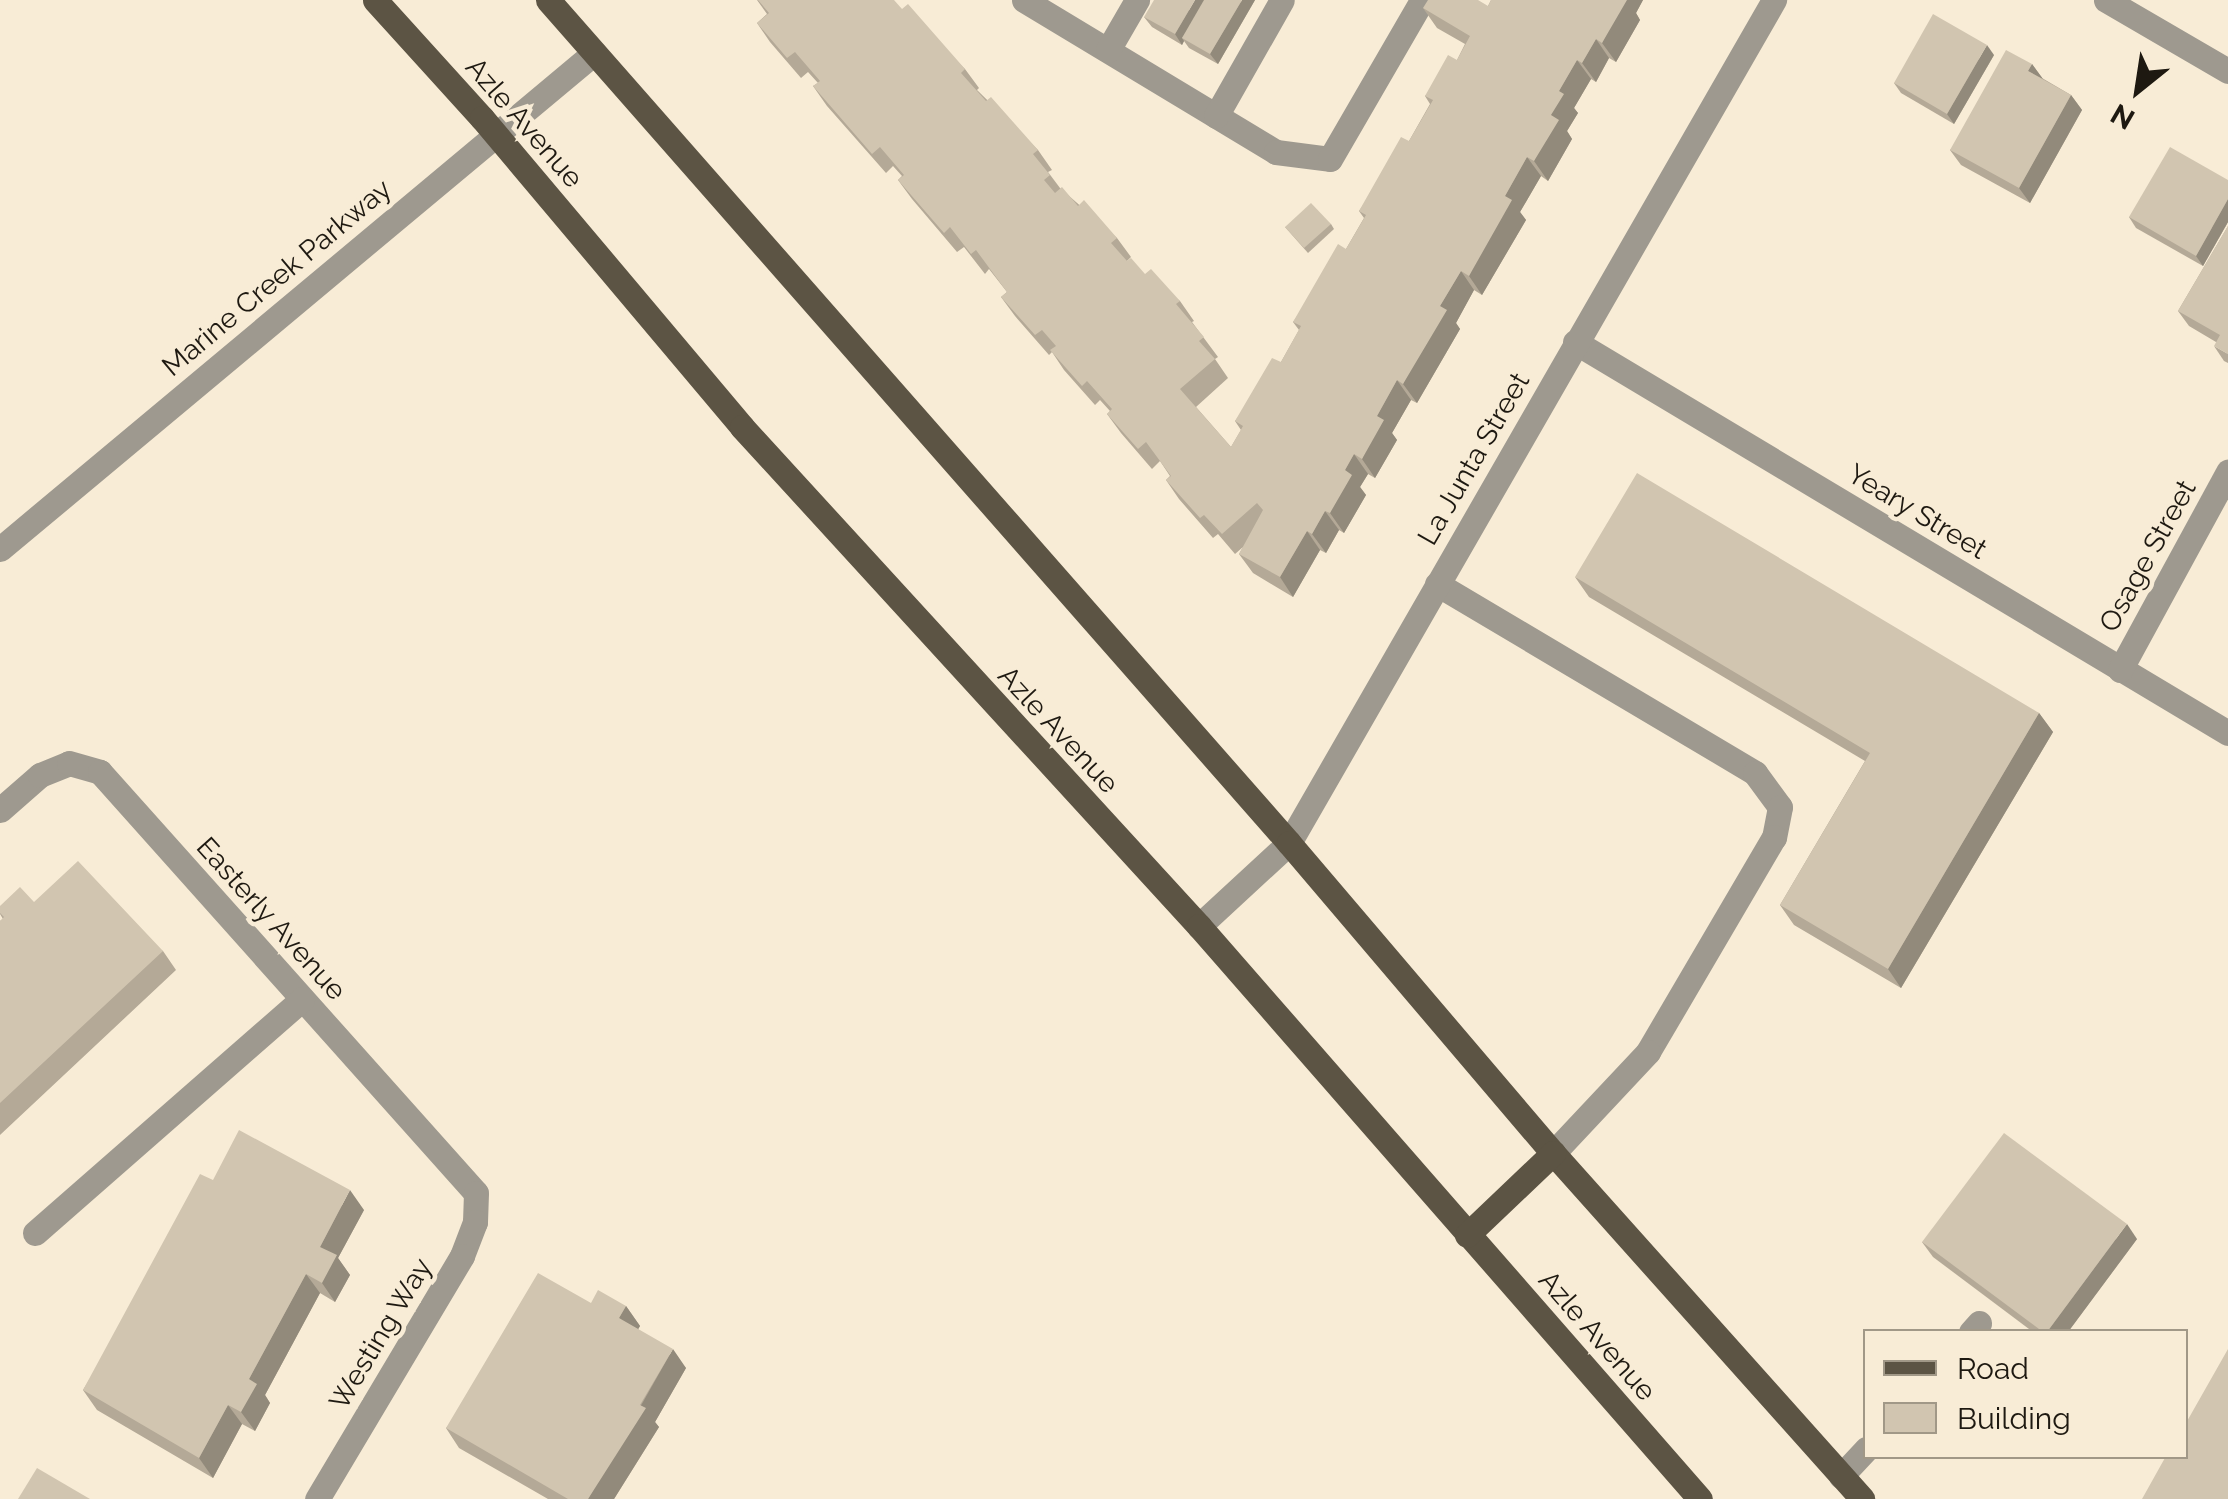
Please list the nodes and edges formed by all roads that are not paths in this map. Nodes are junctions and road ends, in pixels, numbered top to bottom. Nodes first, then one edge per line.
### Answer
1 (375, 0) edge
2 (548, 0) edge
3 (1024, 0) edge
4 (1138, 0) edge
5 (1282, 0) edge
6 (1422, 0) edge
7 (1774, 0) edge
8 (2106, 0) edge
9 (1108, 50) junction
10 (594, 53) junction
11 (2228, 71) edge
12 (1216, 116) junction
13 (495, 134) junction
14 (1575, 342) junction
15 (2228, 472) edge
16 (0, 550) edge
17 (1436, 584) junction
18 (2120, 670) junction
19 (2228, 733) edge
20 (0, 810) edge
21 (1289, 843) junction
22 (1199, 926) junction
23 (302, 999) junction
24 (1552, 1154) junction
25 (476, 1194) joint
26 (35, 1233) dead end
27 (1467, 1234) junction
28 (1863, 1452) edge
29 (1841, 1476) junction
30 (317, 1499) edge
31 (1700, 1499) edge
32 (1862, 1499) edge

1 - 13 main road, Azle Avenue
2 - 10 main road
3 - 9 street
4 - 9 street
5 - 12 street
6 - 12 street
7 - 14 street, La Junta Street
8 - 11 street
9 - 12 street
10 - 13 street, Marine Creek Parkway
10 - 21 main road
13 - 16 street, Marine Creek Parkway
13 - 22 main road, Azle Avenue
14 - 17 street, La Junta Street
14 - 18 street, Yeary Street
15 - 18 street, Osage Street
17 - 21 street, La Junta Street
17 - 24 street
18 - 19 street, Yeary Street
20 - 23 street, Easterly Avenue
21 - 22 street, La Junta Street
21 - 24 main road
22 - 27 main road, Azle Avenue
23 - 25 street, Easterly Avenue
23 - 26 street
24 - 27 main road
24 - 29 main road
25 - 30 street, Westing Way
27 - 31 main road, Azle Avenue
28 - 29 street
29 - 32 main road

